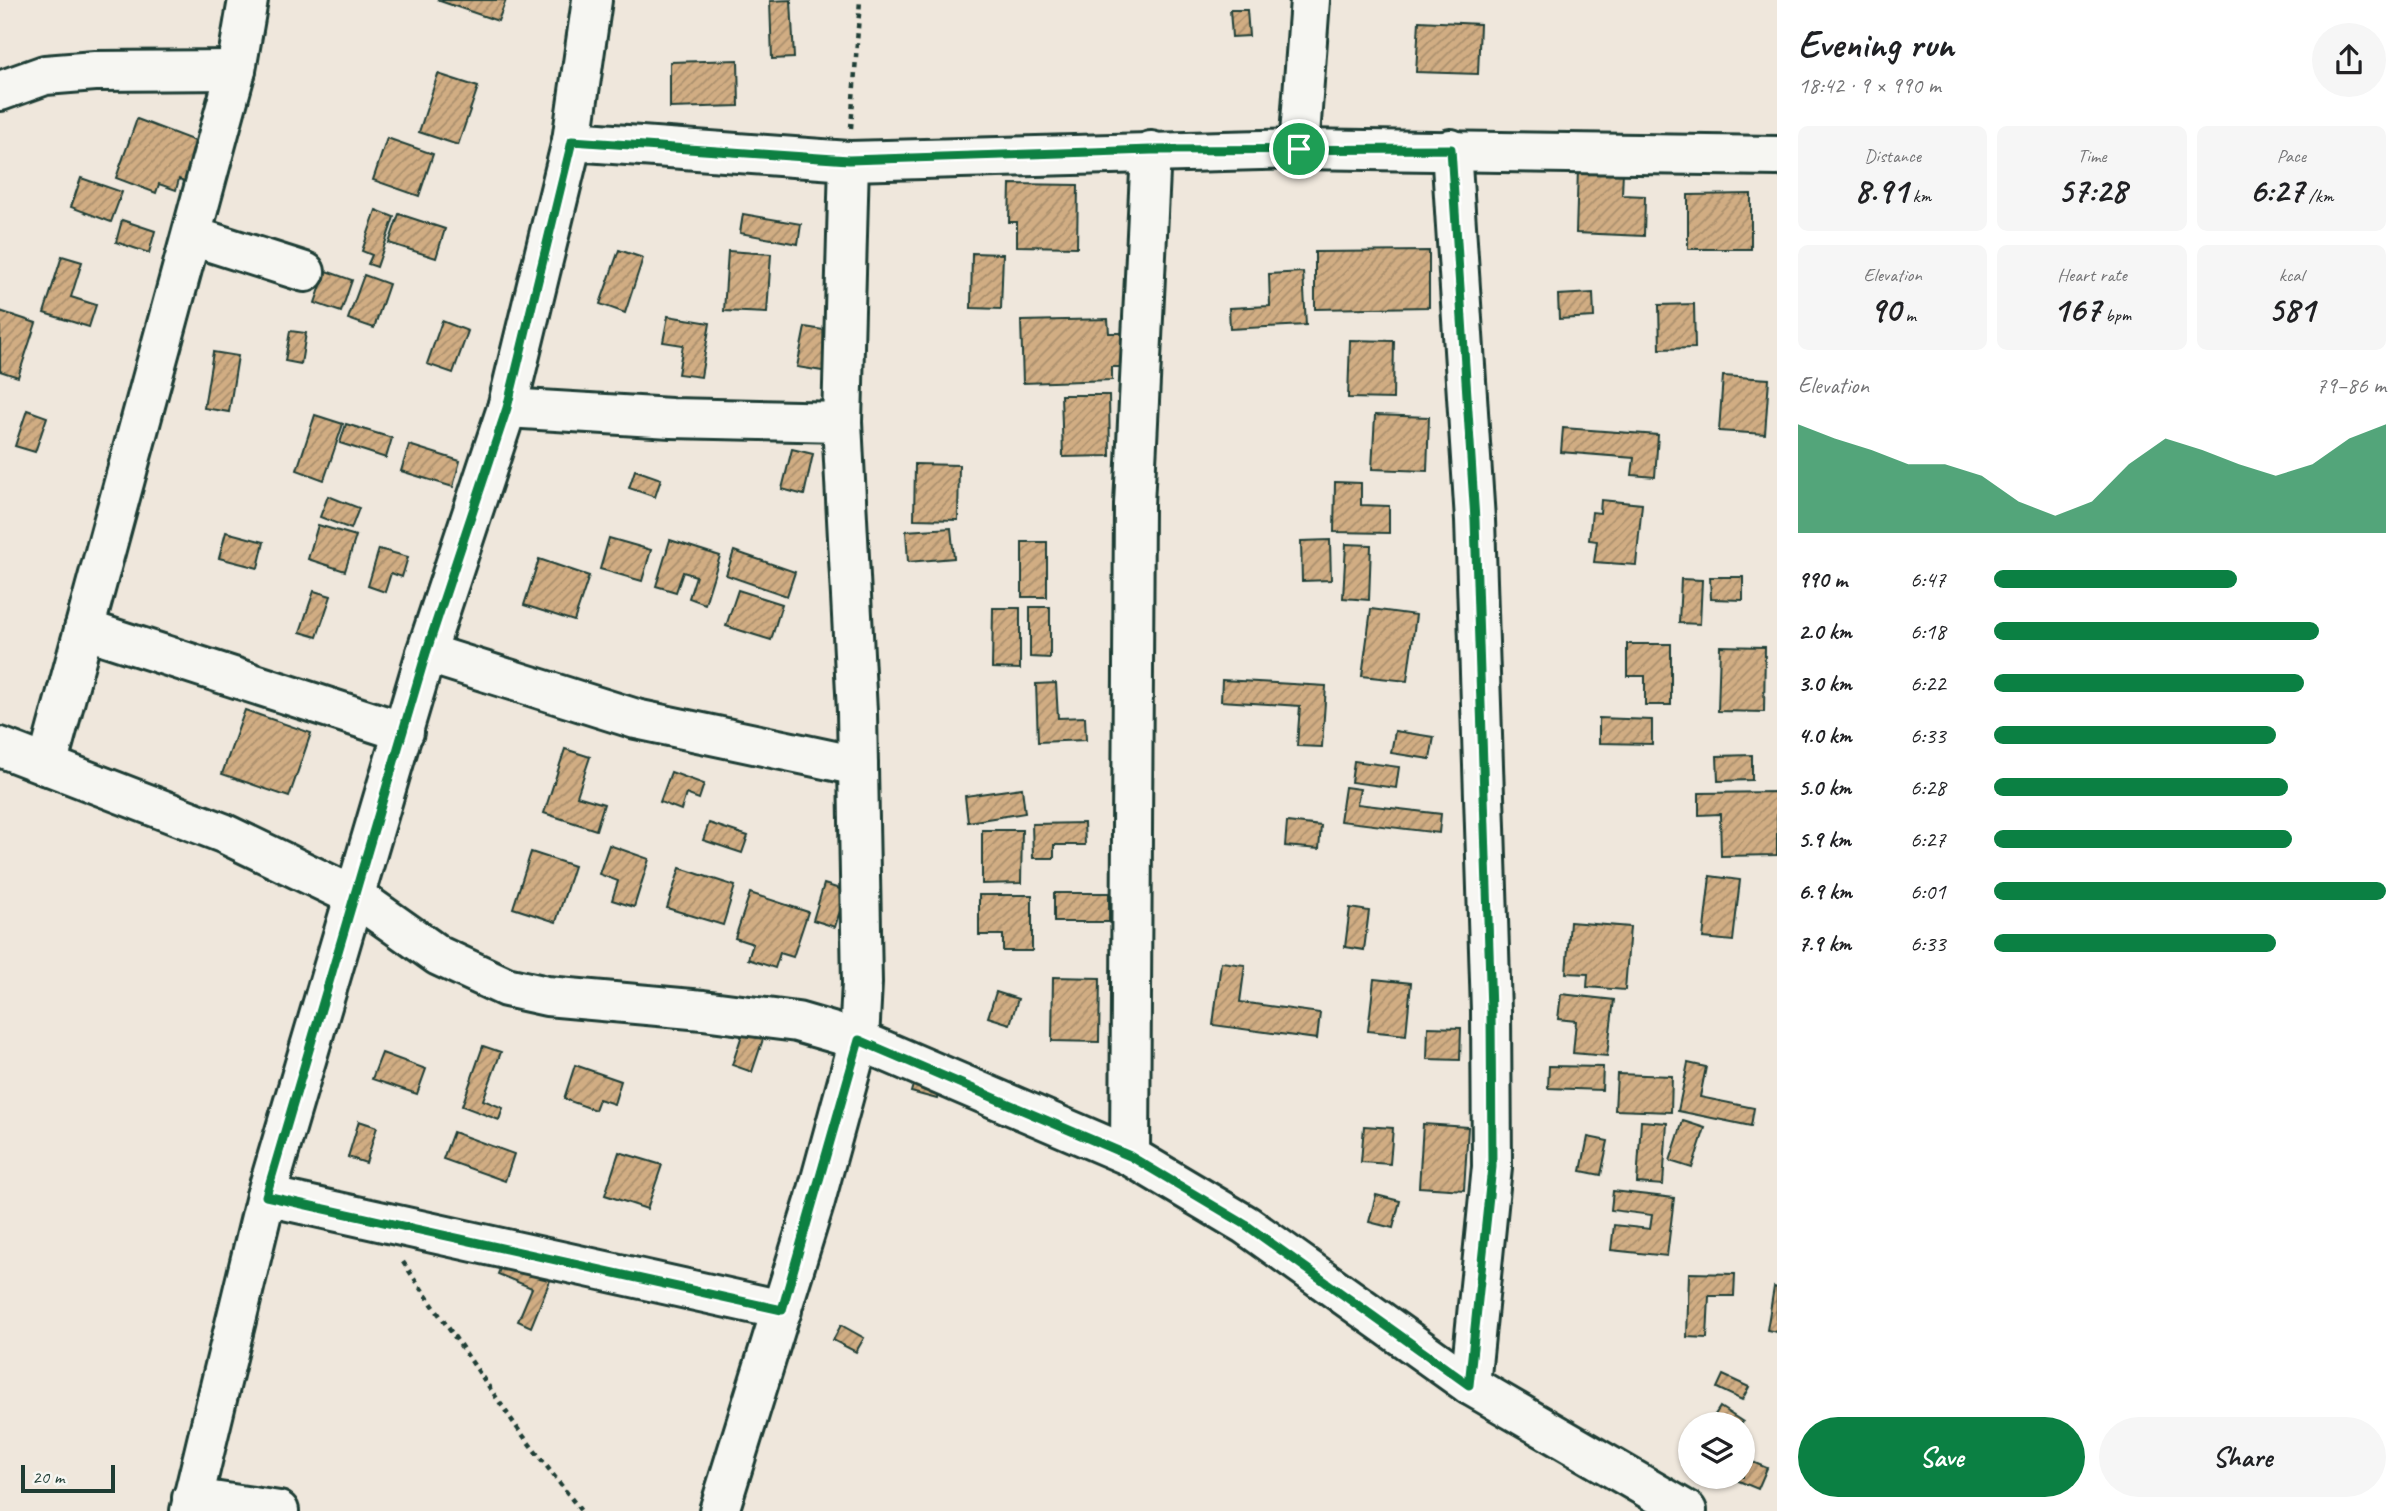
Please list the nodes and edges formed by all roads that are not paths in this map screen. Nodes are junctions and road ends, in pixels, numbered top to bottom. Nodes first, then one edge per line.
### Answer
1 (248, 0) edge
2 (592, 0) edge
3 (1310, 0) edge
4 (236, 70) junction
5 (0, 91) edge
6 (572, 141) junction
7 (1299, 149) junction
8 (1451, 149) junction
9 (1151, 150) junction
10 (1777, 156) edge
11 (849, 160) junction
12 (192, 236) junction
13 (305, 272) dead end
14 (507, 408) junction
15 (842, 422) junction
16 (83, 629) junction
17 (426, 653) junction
18 (404, 732) junction
19 (0, 747) edge
20 (47, 766) junction
21 (858, 766) junction
22 (356, 897) junction
23 (859, 1040) junction
24 (1130, 1156) junction
25 (266, 1196) junction
26 (782, 1310) junction
27 (1469, 1385) junction
28 (191, 1504) edge
29 (279, 1511) edge
30 (719, 1511) edge
31 (1687, 1511) edge

1 - 4 street
2 - 6 street
3 - 7 street
4 - 5 street
4 - 12 street
6 - 11 street
6 - 14 street
7 - 8 street
7 - 9 street
8 - 10 street
8 - 27 street
9 - 11 street
9 - 24 street
11 - 15 street
12 - 13 street
12 - 16 street
14 - 15 street
14 - 17 street
15 - 21 street
16 - 18 street
16 - 20 street
17 - 18 street
17 - 21 street
18 - 22 street
19 - 20 street
20 - 22 street
21 - 23 street
22 - 23 street
22 - 25 street
23 - 24 street
23 - 26 street
24 - 27 street
25 - 26 street
25 - 28 street
26 - 30 street
27 - 31 street
28 - 29 street

